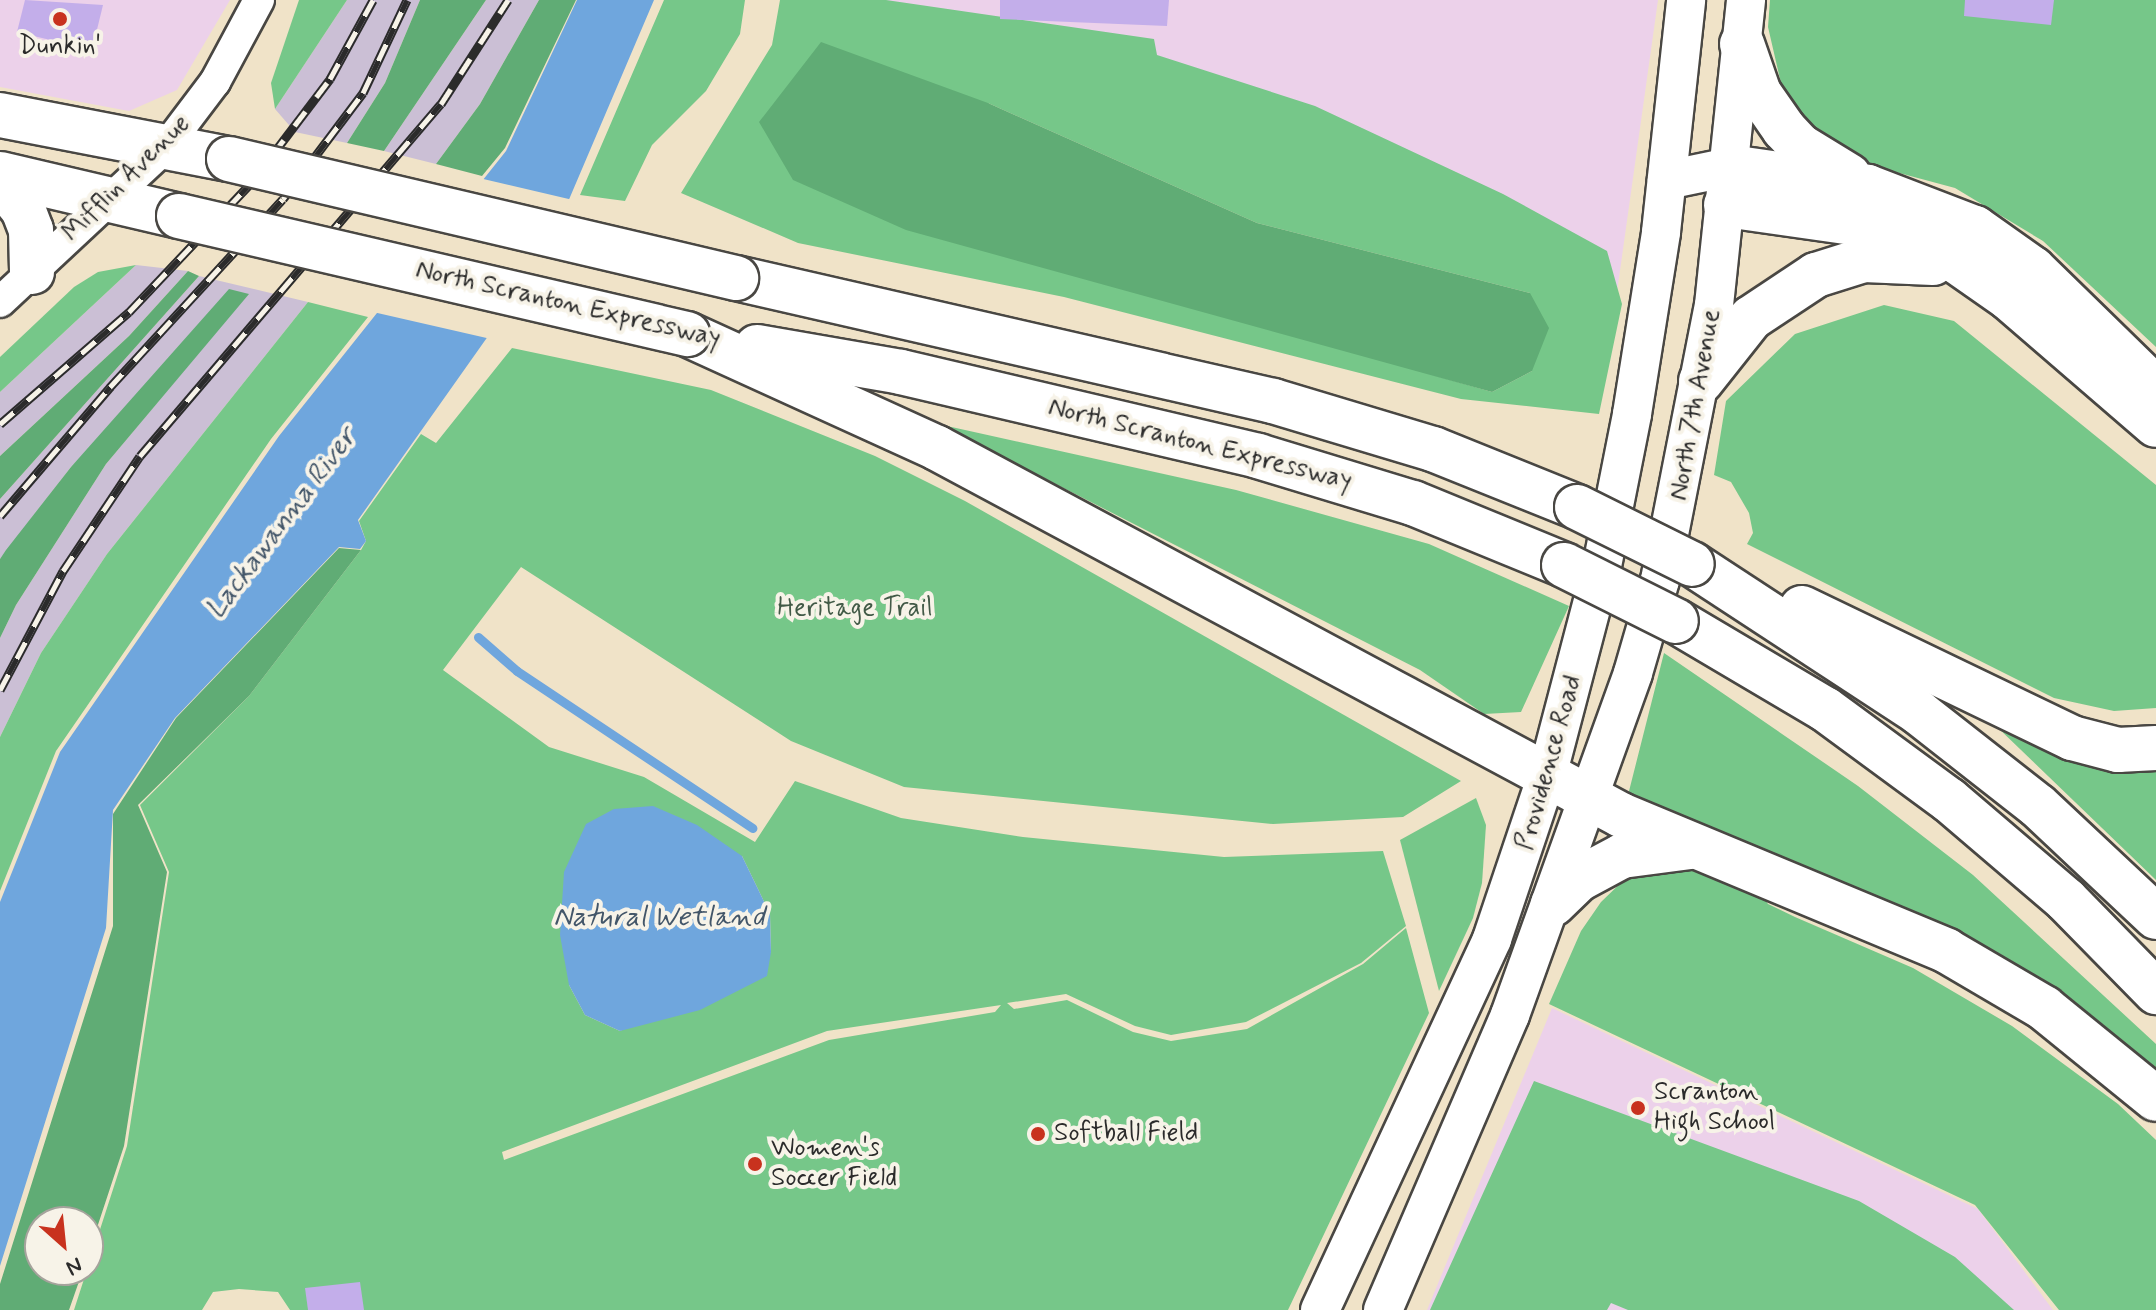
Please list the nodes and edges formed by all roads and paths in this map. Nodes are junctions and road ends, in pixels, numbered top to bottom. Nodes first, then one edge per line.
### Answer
1 (259, 0) edge
2 (1686, 0) edge
3 (1746, 0) edge
4 (1742, 44) junction
5 (0, 115) edge
6 (165, 148) junction
7 (0, 174) edge
8 (1667, 180) junction
9 (0, 181) edge
10 (1728, 186) junction
11 (1868, 187) junction
12 (108, 200) junction
13 (32, 272) junction
14 (1985, 279) junction
15 (0, 302) edge
16 (687, 334) junction
17 (1701, 381) junction
18 (2156, 389) edge
19 (2156, 425) edge
20 (1692, 564) junction
21 (2156, 748) edge
22 (1547, 776) junction
23 (1589, 799) junction
24 (1694, 847) junction
25 (1553, 904) junction
26 (2156, 917) edge
27 (2156, 992) edge
28 (2156, 1099) edge
29 (1320, 1310) edge
30 (1383, 1310) edge

1 - 6 street, Mifflin Avenue
2 - 8 main road
3 - 4 main road, North 7th Avenue
4 - 10 main road, North 7th Avenue
4 - 11 highway
5 - 6 highway
6 - 12 street, Mifflin Avenue
6 - 20 highway, bridge
7 - 12 highway, North Scranton Expressway
8 - 10 main road
8 - 22 main road, Providence Road
9 - 13 highway
10 - 11 highway
10 - 14 highway
10 - 17 main road, North 7th Avenue
11 - 18 highway
12 - 13 street, Mifflin Avenue
12 - 16 highway, North Scranton Expressway, bridge
13 - 15 street, Mifflin Avenue
14 - 17 highway
14 - 19 highway
16 - 22 highway
16 - 27 highway, North Scranton Expressway, bridge
17 - 23 main road, North 7th Avenue
20 - 21 highway
20 - 26 highway
22 - 23 highway
22 - 29 main road, Providence Road
23 - 24 highway
23 - 25 main road, Providence Road
24 - 25 highway
24 - 28 highway
25 - 30 main road, Providence Road

